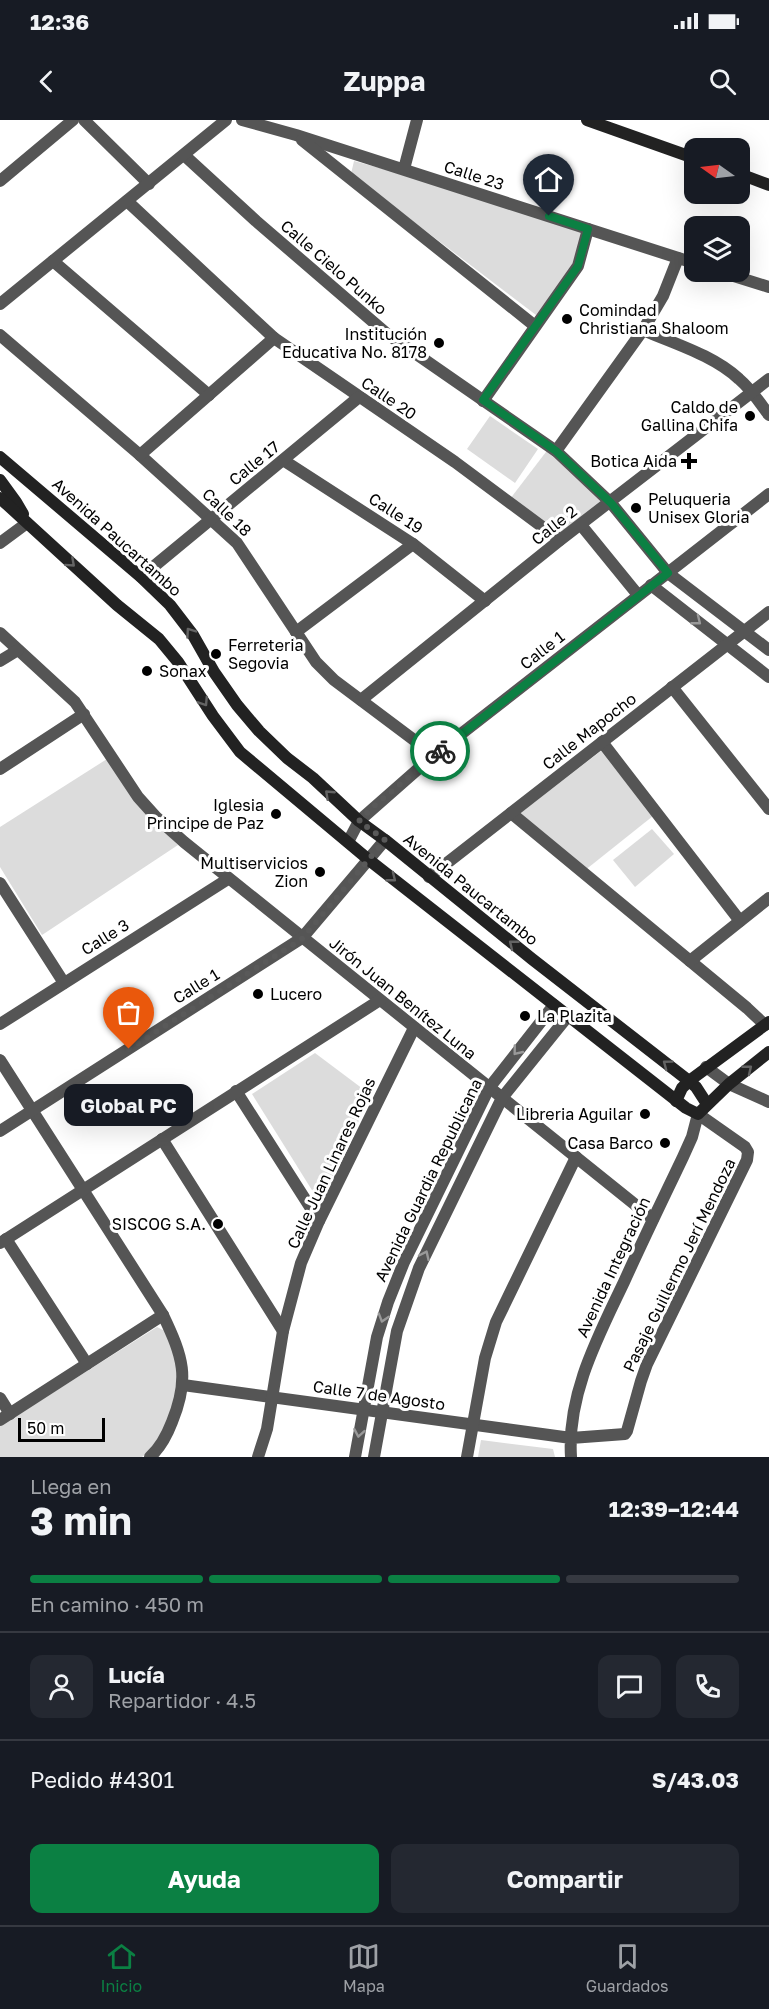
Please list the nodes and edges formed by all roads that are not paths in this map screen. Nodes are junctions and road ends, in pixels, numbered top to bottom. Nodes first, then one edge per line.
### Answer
1 (73, 120) edge
2 (84, 120) edge
3 (226, 120) edge
4 (242, 120) edge
5 (417, 120) edge
6 (587, 120) edge
7 (296, 135) junction
8 (684, 154) edge
9 (183, 155) junction
10 (404, 170) junction
11 (750, 178) edge
12 (0, 181) edge
13 (149, 184) junction
14 (769, 185) edge
15 (127, 201) junction
16 (588, 229) junction
17 (678, 258) junction
18 (684, 260) edge
19 (53, 261) junction
20 (750, 281) edge
21 (769, 287) edge
22 (0, 304) edge
23 (535, 326) junction
24 (644, 330) junction
25 (0, 335) edge
26 (274, 338) junction
27 (769, 379) edge
28 (751, 393) junction
29 (209, 395) junction
30 (359, 397) junction
31 (483, 400) junction
32 (769, 415) edge
33 (556, 451) junction
34 (140, 455) junction
35 (0, 457) edge
36 (284, 460) junction
37 (0, 480) edge
38 (769, 494) edge
39 (0, 498) edge
40 (611, 503) junction
41 (212, 519) junction
42 (27, 523) junction
43 (581, 525) junction
44 (560, 540) junction
45 (0, 543) edge
46 (413, 544) junction
47 (668, 573) junction
48 (141, 577) junction
49 (651, 585) junction
50 (638, 595) junction
51 (485, 601) junction
52 (769, 612) edge
53 (296, 632) junction
54 (744, 632) junction
55 (0, 633) edge
56 (728, 645) junction
57 (18, 650) junction
58 (769, 650) edge
59 (0, 661) edge
60 (769, 676) edge
61 (672, 687) junction
62 (361, 700) junction
63 (84, 714) junction
64 (602, 742) junction
65 (434, 756) junction
66 (0, 769) edge
67 (769, 809) edge
68 (511, 813) junction
69 (359, 821) junction
70 (385, 840) junction
71 (348, 842) junction
72 (369, 860) junction
73 (429, 877) junction
74 (228, 879) junction
75 (0, 883) edge
76 (769, 898) edge
77 (740, 921) junction
78 (302, 939) junction
79 (690, 961) junction
80 (64, 983) junction
81 (380, 1000) junction
82 (554, 1005) junction
83 (568, 1016) junction
84 (0, 1024) edge
85 (767, 1024) edge
86 (414, 1028) junction
87 (769, 1052) edge
88 (0, 1060) edge
89 (706, 1067) junction
90 (689, 1081) junction
91 (729, 1084) junction
92 (489, 1088) junction
93 (236, 1091) junction
94 (502, 1098) junction
95 (676, 1101) junction
96 (769, 1102) edge
97 (707, 1104) junction
98 (32, 1110) junction
99 (698, 1114) junction
100 (0, 1131) edge
101 (162, 1139) junction
102 (576, 1158) junction
103 (83, 1190) junction
104 (653, 1219) junction
105 (319, 1221) junction
106 (3, 1241) edge
107 (163, 1315) junction
108 (283, 1330) junction
109 (87, 1364) junction
110 (183, 1385) junction
111 (273, 1397) junction
112 (0, 1398) edge
113 (364, 1410) junction
114 (382, 1412) junction
115 (5, 1417) edge
116 (473, 1425) junction
117 (571, 1438) junction
118 (150, 1457) edge
119 (258, 1457) edge
120 (355, 1457) edge
121 (374, 1457) edge
122 (467, 1457) edge
123 (571, 1457) edge

1 - 12 street
2 - 13 street
3 - 9 street
4 - 7 street, Calle 23
5 - 10 street
6 - 8 main road
7 - 10 street, Calle 23
7 - 23 street
9 - 13 street
9 - 31 street, Calle Cielo Punko
10 - 16 street, Calle 23
11 - 14 main road
13 - 15 street
15 - 19 street
15 - 26 street, Calle 20
16 - 17 street, Calle 23
16 - 23 street
17 - 18 street, Calle 23
17 - 24 street
19 - 22 street
19 - 29 street
20 - 21 street
23 - 31 street
24 - 28 street
24 - 33 street
25 - 34 street, Calle 18
26 - 29 street
26 - 30 street, Calle 20
27 - 28 street, Calle 2
28 - 32 street
28 - 40 street, Calle 2
29 - 34 street
30 - 36 street, Calle 17
30 - 44 street, Calle 20
31 - 33 street, Calle Cielo Punko
33 - 40 street, Calle Cielo Punko
34 - 41 street, Calle 18
35 - 48 main road, Avenida Paucartambo
36 - 41 street, Calle 17
36 - 46 street, Calle 19
37 - 42 main road
38 - 47 street, Calle 1
39 - 42 main road
40 - 43 street, Calle 2
40 - 47 street, Calle Cielo Punko
41 - 48 street, Calle 17
41 - 53 street, Calle 18
42 - 45 street
42 -> 71 main road
43 - 44 street, Calle 2
43 - 50 street
44 - 51 street, Calle 2
46 - 51 street, Calle 19
46 - 53 street
47 - 49 street, Calle 1
47 - 54 street, Calle Cielo Punko
69 -> 48 main road, Avenida Paucartambo
49 - 50 street, Calle 1
49 -> 56 street
50 - 65 street, Calle 1
51 - 62 street, Calle 2
52 - 54 street, Calle Mapocho
53 - 62 street, Calle 18
54 - 56 street, Calle Mapocho
54 - 58 street, Calle Cielo Punko
55 - 57 street, Jirón Juan Benítez Luna
56 - 60 street
56 - 61 street, Calle Mapocho
57 - 59 street
57 - 63 street, Jirón Juan Benítez Luna
61 - 64 street, Calle Mapocho
61 - 67 street
62 - 65 street, Calle 18
63 - 66 street
63 - 74 street, Jirón Juan Benítez Luna
64 - 68 street, Calle Mapocho
64 - 77 street
65 - 69 street, Calle 1
68 - 73 street, Calle Mapocho
68 - 79 street
69 - 70 main road, Avenida Paucartambo
69 - 71 street, Calle 1
70 - 72 street, Calle 1
70 - 73 main road, Avenida Paucartambo
71 - 72 main road
72 - 78 street, Calle 1
72 -> 82 main road
90 -> 73 main road, Avenida Paucartambo
74 - 78 street, Jirón Juan Benítez Luna
74 - 80 street, Calle 3
75 - 80 street
76 - 77 street
77 - 79 street
78 - 81 street, Jirón Juan Benítez Luna
78 - 98 street, Calle 1
79 - 85 street
80 - 84 street, Calle 3
81 - 86 street, Jirón Juan Benítez Luna
81 - 93 street
82 - 83 main road
82 -> 92 street, Avenida Guardia Republicana
83 - 94 street, Avenida Guardia Republicana
83 - 95 main road
85 - 89 main road
86 - 92 street, Jirón Juan Benítez Luna
86 - 105 street, Calle Juan Linares Rojas
91 -> 87 main road
88 - 98 street
89 - 90 main road
89 - 91 street
90 - 95 main road
90 - 97 main road, Avenida Paucartambo
91 - 96 street
91 - 97 main road
92 - 94 street, Jirón Juan Benítez Luna
92 -> 113 street, Avenida Guardia Republicana
93 - 101 street
93 - 105 street
94 - 102 street, Jirón Juan Benítez Luna
114 -> 94 street, Avenida Guardia Republicana
95 - 99 main road
97 - 99 main road
98 - 100 street, Calle 1
98 - 103 street
99 - 104 street, Avenida Integración
99 - 117 street, Pasaje Guillermo Jerí Mendoza
101 - 103 street
101 - 108 street
102 - 104 street, Jirón Juan Benítez Luna
102 - 116 street
103 - 106 street
103 - 107 street
104 - 117 street, Avenida Integración
105 - 108 street, Calle Juan Linares Rojas
106 - 109 street
107 - 109 street
107 - 110 street
108 - 111 street, Calle Juan Linares Rojas
109 - 115 street
110 - 111 street, Calle 7 de Agosto
110 - 118 street
111 - 113 street, Calle 7 de Agosto
111 - 119 street, Calle Juan Linares Rojas
112 - 115 street
113 - 114 street, Calle 7 de Agosto
113 -> 120 street, Avenida Guardia Republicana
114 - 116 street, Calle 7 de Agosto
114 - 121 street, Avenida Guardia Republicana
116 - 117 street, Calle 7 de Agosto
116 - 122 street
117 - 123 street, Avenida Integración

